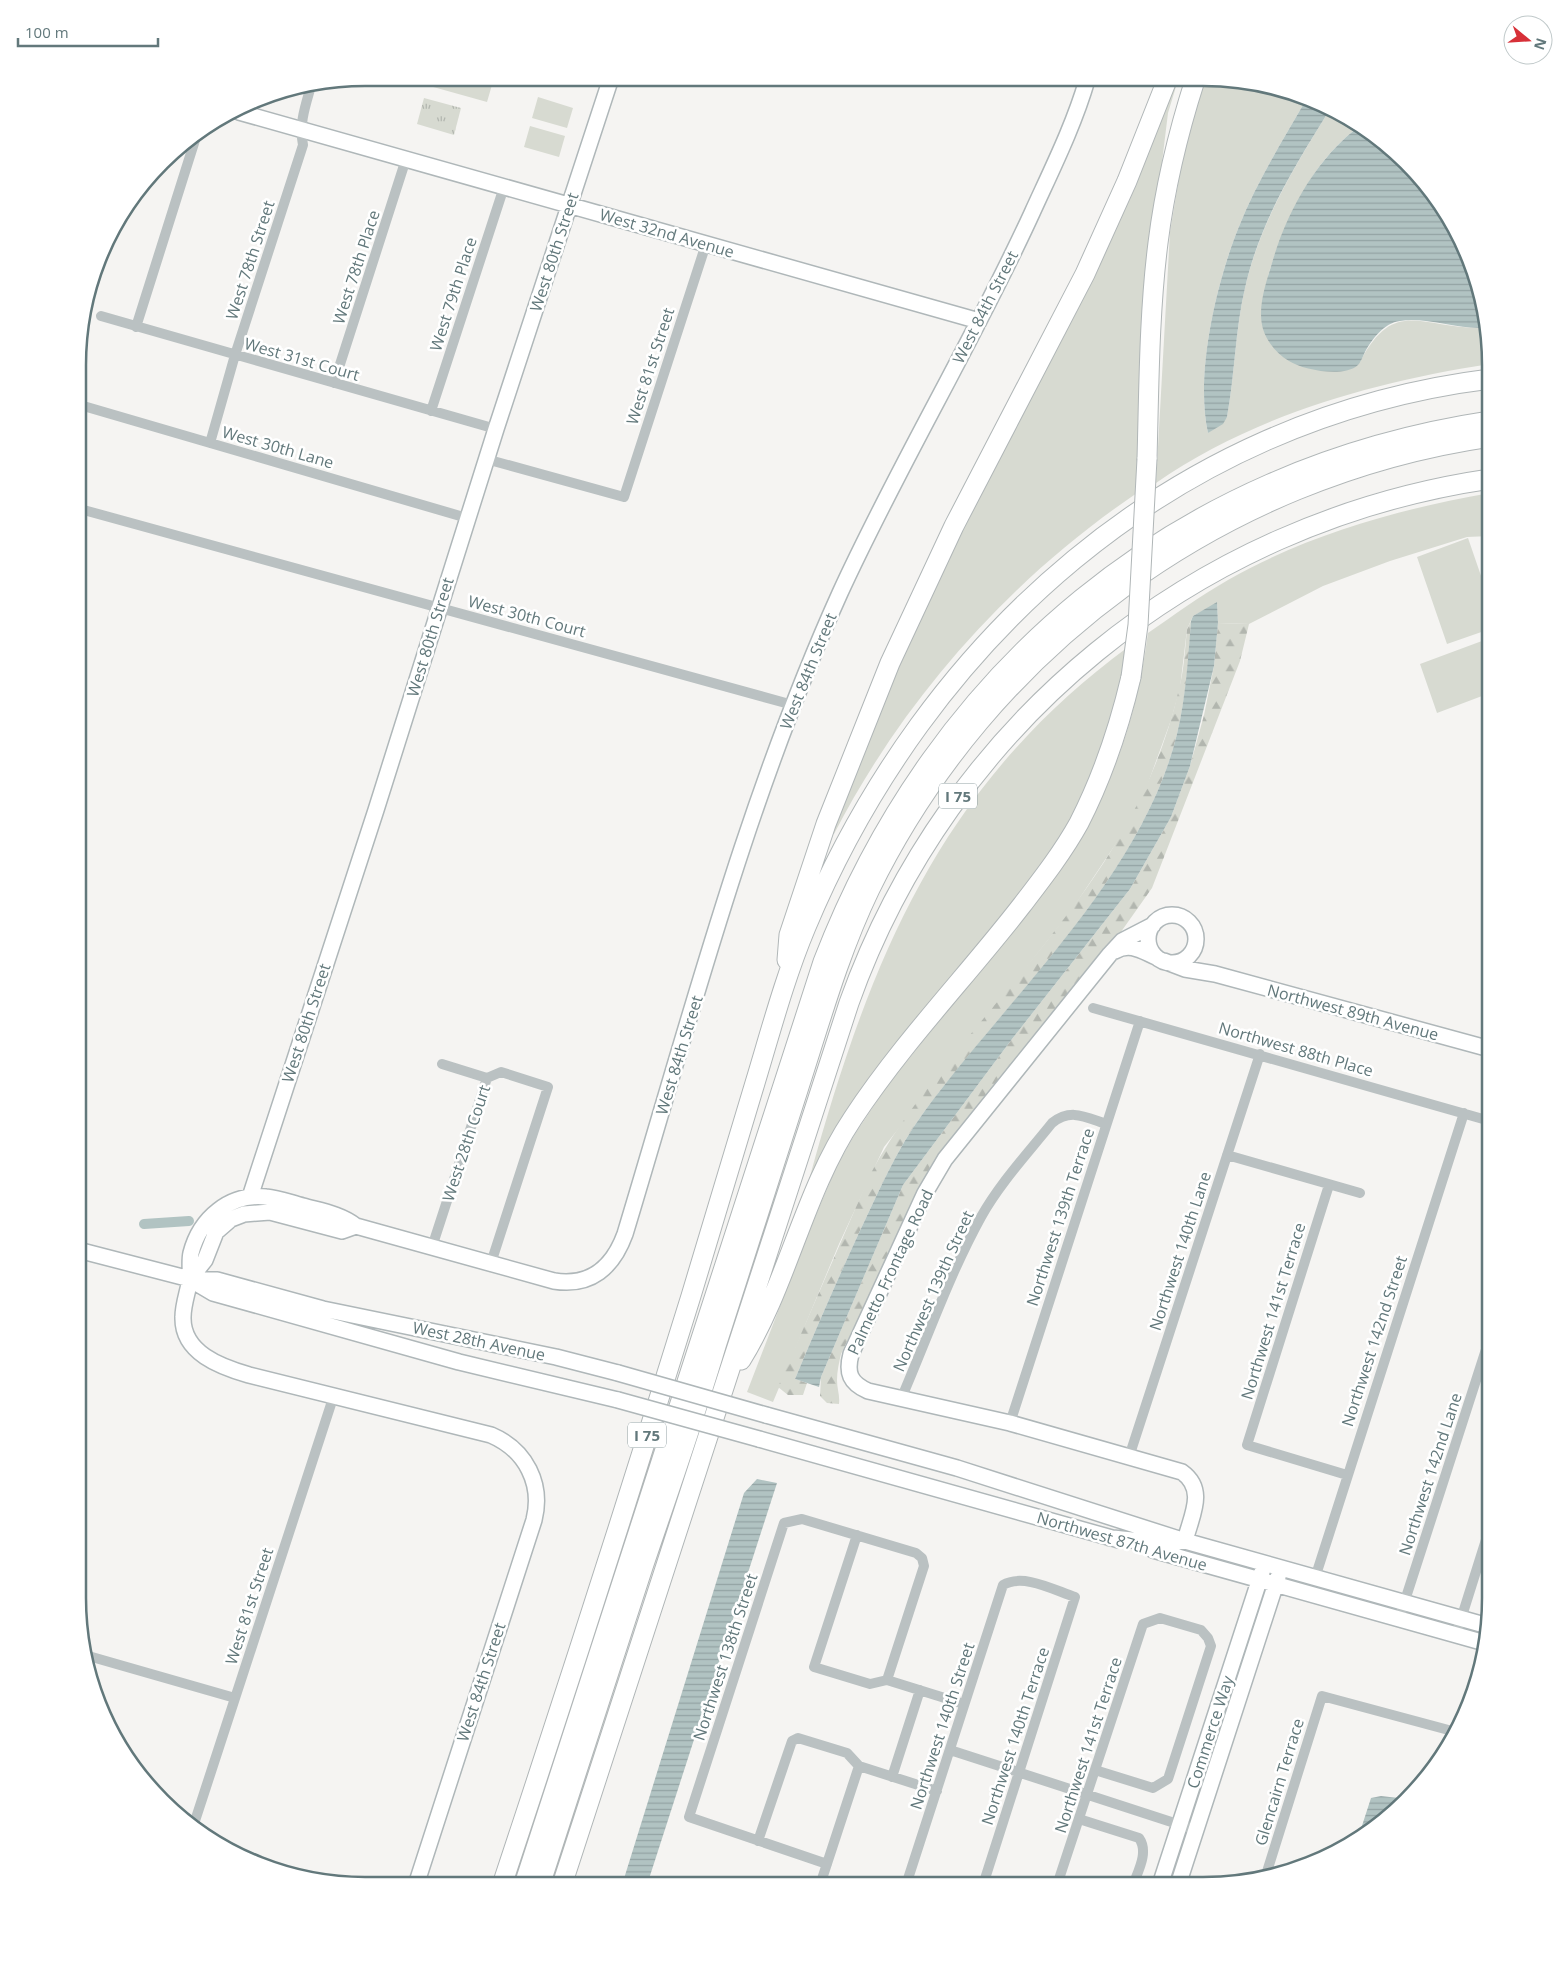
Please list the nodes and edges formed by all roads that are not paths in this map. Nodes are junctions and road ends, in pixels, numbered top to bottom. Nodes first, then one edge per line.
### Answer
1 (608, 86) edge
2 (1085, 86) edge
3 (1163, 86) edge
4 (1193, 86) edge
5 (309, 92) edge
6 (245, 114) edge
7 (300, 129) junction
8 (193, 145) edge
9 (406, 159) junction
10 (504, 187) junction
11 (569, 206) junction
12 (706, 244) junction
13 (101, 316) dead end
14 (979, 321) junction
15 (136, 327) junction
16 (235, 355) junction
17 (1482, 380) edge
18 (334, 383) junction
19 (86, 407) edge
20 (431, 411) junction
21 (1482, 423) edge
22 (496, 429) junction
23 (1482, 439) edge
24 (210, 443) junction
25 (486, 459) junction
26 (1482, 480) edge
27 (86, 511) edge
28 (467, 518) junction
29 (440, 608) junction
30 (793, 705) junction
31 (1153, 926) junction
32 (1196, 940) junction
33 (1110, 954) junction
34 (1160, 959) junction
35 (1215, 974) junction
36 (785, 984) junction
37 (1093, 1008) dead end
38 (1140, 1021) junction
39 (1482, 1047) edge
40 (1260, 1054) junction
41 (442, 1064) dead end
42 (487, 1078) junction
43 (1464, 1113) junction
44 (1482, 1119) edge
45 (1106, 1124) junction
46 (1227, 1155) junction
47 (1329, 1185) junction
48 (1360, 1193) dead end
49 (250, 1197) junction
50 (356, 1226) junction
51 (432, 1247) junction
52 (86, 1251) edge
53 (491, 1263) junction
54 (190, 1280) junction
55 (1482, 1362) edge
56 (726, 1385) junction
57 (334, 1395) junction
58 (901, 1400) junction
59 (766, 1415) joint
60 (1010, 1423) junction
61 (759, 1439) joint
62 (1129, 1457) junction
63 (1347, 1475) junction
64 (857, 1535) junction
65 (1110, 1538) junction
66 (1185, 1541) junction
67 (1482, 1552) edge
68 (1264, 1564) junction
69 (1280, 1568) junction
70 (1315, 1578) junction
71 (1259, 1580) junction
72 (1275, 1585) junction
73 (1075, 1597) joint
74 (1404, 1603) junction
75 (1461, 1618) junction
76 (1399, 1619) junction
77 (1480, 1624) edge
78 (1456, 1635) junction
79 (1478, 1641) edge
80 (93, 1657) edge
81 (887, 1680) junction
82 (920, 1690) junction
83 (235, 1698) junction
84 (964, 1704) junction
85 (1448, 1730) edge
86 (950, 1750) junction
87 (859, 1766) junction
88 (1095, 1770) junction
89 (1019, 1772) junction
90 (892, 1777) junction
91 (937, 1791) junction
92 (1088, 1794) junction
93 (195, 1819) edge
94 (1079, 1819) junction
95 (1180, 1825) junction
96 (1196, 1830) junction
97 (758, 1841) junction
98 (827, 1864) junction
99 (1268, 1869) edge
100 (419, 1877) edge
101 (505, 1877) edge
102 (527, 1877) edge
103 (543, 1877) edge
104 (565, 1877) edge
105 (823, 1877) edge
106 (909, 1877) edge
107 (986, 1877) edge
108 (1060, 1877) edge
109 (1136, 1877) edge
110 (1163, 1877) edge
111 (1181, 1877) edge

1 - 11 street, West 80th Street
2 - 14 street, West 84th Street
3 - 36 highway
4 - 56 highway, bridge
5 - 7 street, West 78th Street
6 - 7 street, West 32nd Avenue
7 - 9 street, West 32nd Avenue
7 - 16 street, West 78th Street
8 - 15 street
9 - 10 street, West 32nd Avenue
9 - 18 street, West 78th Place
10 - 11 street, West 32nd Avenue
10 - 20 street, West 79th Place
11 - 12 street, West 32nd Avenue
11 - 22 street, West 80th Street
12 - 14 street, West 32nd Avenue
12 - 25 street, West 81st Street
13 - 15 street, West 31st Court
14 - 30 street, West 84th Street
15 - 16 street, West 31st Court
16 - 18 street, West 31st Court
16 - 24 street, West 78th Street
17 - 36 highway, I 75
18 - 20 street, West 31st Court
19 - 24 street, West 30th Lane
20 - 22 street, West 31st Court
21 - 102 highway
22 - 25 street, West 80th Street
23 - 103 highway
24 - 28 street, West 30th Lane
25 - 28 street, West 80th Street
26 - 56 highway, I 75
27 - 29 street, West 30th Court
28 - 29 street, West 80th Street
29 - 30 street, West 30th Court
29 - 49 street, West 80th Street
30 - 53 street, West 84th Street
31 - 32 street
31 - 33 street, Palmetto Frontage Road
31 - 34 street
32 - 34 street
32 - 35 street
33 - 34 street
33 - 58 street, Palmetto Frontage Road
34 - 35 street, Northwest 89th Avenue
35 - 39 street, Northwest 89th Avenue
36 - 101 highway, I 75
37 - 38 street, Northwest 88th Place
38 - 40 street, Northwest 88th Place
38 - 45 street, Northwest 139th Terrace
40 - 43 street, Northwest 88th Place
40 - 46 street, Northwest 140th Lane
41 - 42 street
42 - 51 street, West 28th Court
42 - 53 street, West 28th Court
43 - 44 street, Northwest 88th Place
43 - 63 street, Northwest 142nd Street
45 - 58 street, Northwest 139th Street
45 - 60 street, Northwest 139th Terrace
46 - 47 street
46 - 62 street, Northwest 140th Lane
47 - 48 street
47 - 63 street, Northwest 141st Terrace
49 - 50 street
49 - 54 street
50 - 51 street
50 - 54 street
51 - 53 street
52 - 54 street, West 28th Avenue
54 - 57 street
54 - 59 street, West 28th Avenue, bridge
54 - 61 street, West 28th Avenue, bridge
55 - 74 street, Northwest 142nd Lane
56 - 104 highway, I 75
57 - 83 street, West 81st Street
57 - 100 street, West 84th Street
58 - 60 street, Palmetto Frontage Road
59 - 66 street, Northwest 87th Avenue
60 - 62 street, Palmetto Frontage Road
61 - 65 street, Northwest 87th Avenue
62 - 66 street, Palmetto Frontage Road
63 - 70 street, Northwest 142nd Street
64 - 81 street
64 - 81 street
64 - 97 street, Northwest 138th Street
65 - 66 street
65 - 71 street, Northwest 87th Avenue
66 - 68 street, Northwest 87th Avenue
67 - 75 street
68 - 69 street, Northwest 87th Avenue
68 - 71 street, Commerce Way
69 - 70 street, Northwest 87th Avenue
69 - 72 street, Commerce Way
70 - 74 street, Northwest 87th Avenue
71 - 72 street, Northwest 87th Avenue
71 - 95 street, Commerce Way
72 - 76 street, Northwest 87th Avenue
72 - 96 street, Commerce Way
73 - 84 street, Northwest 140th Street
73 - 89 street, Northwest 140th Terrace
74 - 75 street, Northwest 87th Avenue
74 - 76 street, Northwest 142nd Lane
75 - 77 street, Northwest 87th Avenue
75 - 78 street
76 - 78 street, Northwest 87th Avenue
78 - 79 street, Northwest 87th Avenue
80 - 83 street
81 - 82 street
82 - 84 street
82 - 90 street
83 - 93 street, West 81st Street
84 - 86 street, Northwest 140th Street
85 - 99 street, Glencairn Terrace
86 - 89 street
86 - 91 street, Northwest 140th Street
87 - 90 street
87 - 97 street
87 - 98 street
88 - 88 street, Northwest 141st Terrace
88 - 92 street, Northwest 141st Terrace
89 - 92 street
89 - 107 street, Northwest 140th Terrace
90 - 91 street
91 - 106 street, Northwest 140th Street
92 - 94 street, Northwest 141st Terrace
92 - 95 street
94 - 108 street, Northwest 141st Terrace
94 - 109 street
95 - 96 street
95 - 110 street, Commerce Way
96 - 111 street, Commerce Way
97 - 98 street
98 - 105 street

